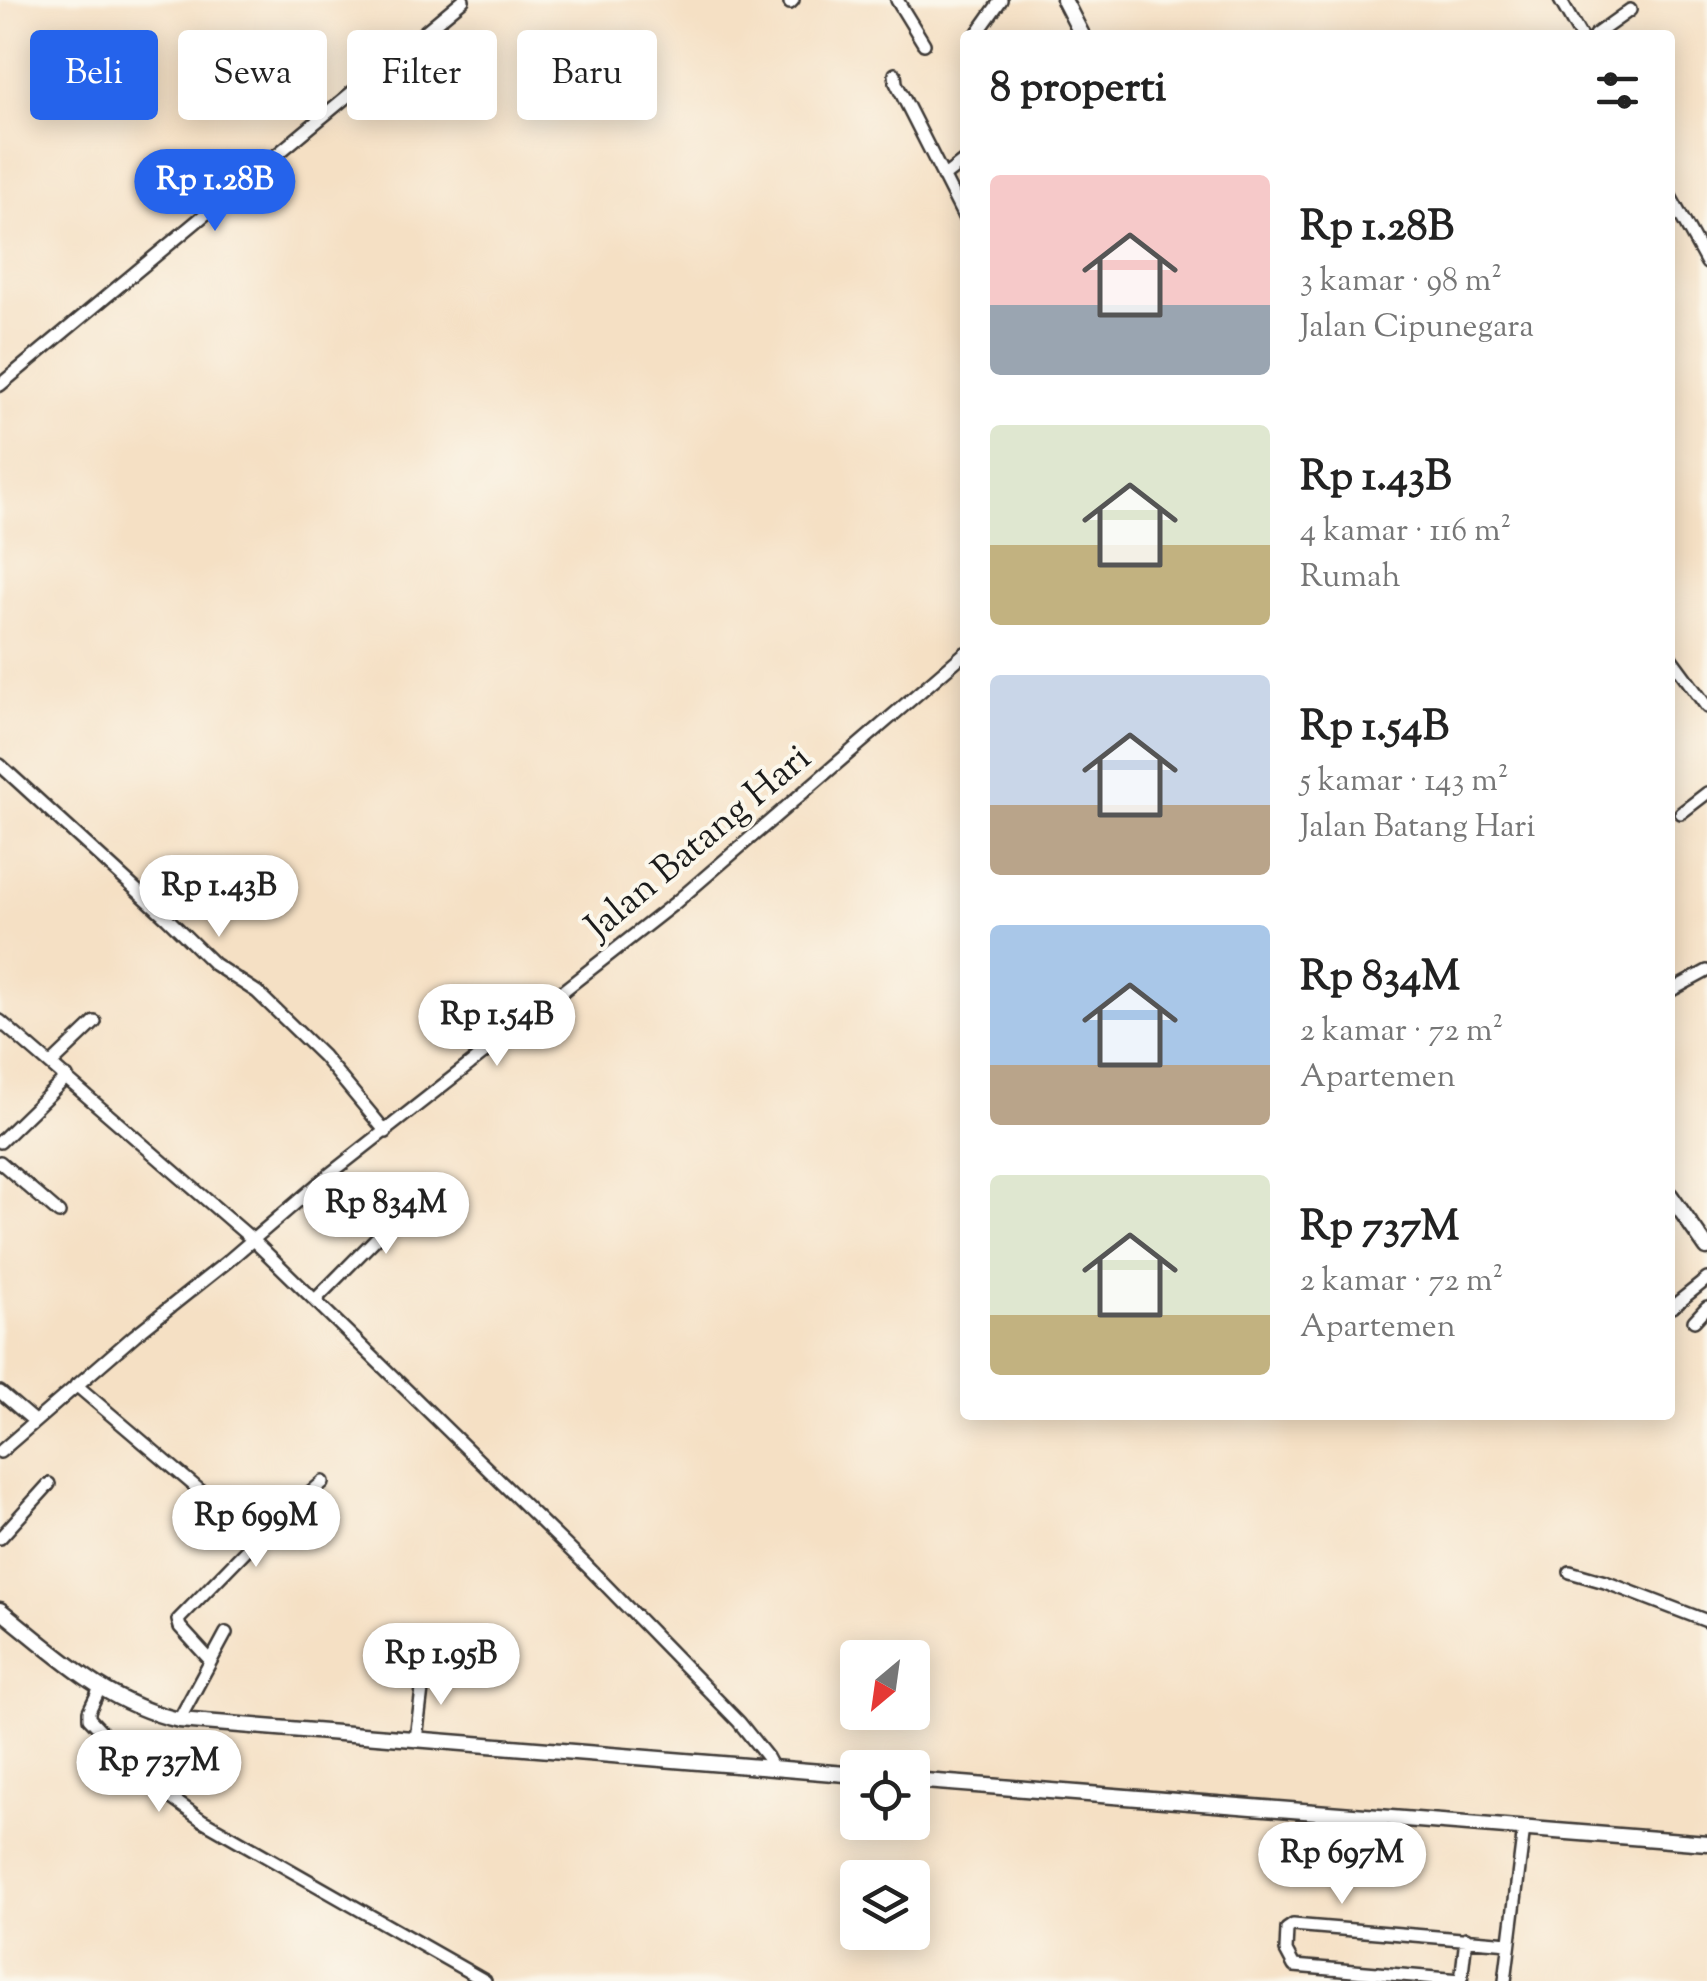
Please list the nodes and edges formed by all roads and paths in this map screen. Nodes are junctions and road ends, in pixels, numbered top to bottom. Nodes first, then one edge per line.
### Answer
1 (463, 0) edge
2 (897, 0) edge
3 (1001, 0) edge
4 (1064, 0) edge
5 (1560, 0) edge
6 (1630, 10) dead end
7 (980, 30) edge
8 (1079, 30) edge
9 (1577, 30) edge
10 (1602, 30) edge
11 (924, 44) dead end
12 (894, 74) dead end
13 (960, 164) edge
14 (943, 178) junction
15 (1675, 205) edge
16 (960, 210) edge
17 (1707, 263) edge
18 (0, 385) edge
19 (960, 657) edge
20 (1675, 664) edge
21 (1707, 706) edge
22 (0, 764) edge
23 (1707, 793) edge
24 (1681, 813) dead end
25 (1707, 971) edge
26 (1675, 988) edge
27 (0, 1020) edge
28 (95, 1022) dead end
29 (52, 1064) junction
30 (67, 1078) junction
31 (386, 1132) junction
32 (0, 1142) edge
33 (0, 1162) edge
34 (428, 1185) dead end
35 (1675, 1202) edge
36 (58, 1213) dead end
37 (252, 1240) junction
38 (1707, 1248) edge
39 (1707, 1279) edge
40 (315, 1300) junction
41 (1675, 1304) edge
42 (1707, 1307) edge
43 (1694, 1321) dead end
44 (76, 1385) junction
45 (0, 1392) edge
46 (34, 1421) junction
47 (0, 1452) edge
48 (322, 1482) dead end
49 (49, 1484) dead end
50 (0, 1538) edge
51 (257, 1539) junction
52 (1570, 1572) dead end
53 (0, 1610) edge
54 (1707, 1621) edge
55 (226, 1634) dead end
56 (210, 1662) junction
57 (424, 1672) dead end
58 (100, 1688) junction
59 (179, 1720) junction
60 (416, 1739) junction
61 (773, 1768) junction
62 (840, 1774) edge
63 (930, 1781) edge
64 (1524, 1828) junction
65 (1707, 1843) edge
66 (1466, 1938) junction
67 (1509, 1943) junction
68 (1309, 1974) edge
69 (1461, 1980) edge
70 (486, 1981) edge
71 (1506, 1981) edge

1 - 18 street
2 - 11 street
3 - 7 street
4 - 8 main road
5 - 9 street
6 - 10 street
12 - 14 street
13 - 14 street
14 - 16 street
15 - 17 street
19 - 31 street, Jalan Batang Hari
20 - 21 street
22 - 31 street
23 - 24 street
25 - 26 street
27 - 29 street
28 - 29 street
29 - 30 street
30 - 32 street
30 - 37 street
31 - 37 street, Jalan Batang Hari
33 - 36 street
34 - 40 street
35 - 38 main road
37 - 40 street
37 - 44 street, Jalan Batang Hari
39 - 41 street
40 - 61 street
42 - 43 street
44 - 46 street, Jalan Batang Hari
44 - 51 street
45 - 46 street
46 - 47 street, Jalan Batang Hari
48 - 51 street
49 - 50 street
51 - 56 street
52 - 54 street
53 - 58 main road
55 - 56 street
56 - 59 street
57 - 60 street
58 - 59 main road
58 - 70 street
59 - 60 main road
60 - 61 main road
61 - 62 main road
63 - 64 main road
64 - 65 main road
64 - 67 street
66 - 67 street
66 - 68 street
66 - 69 street
67 - 71 street
68 - 69 street

